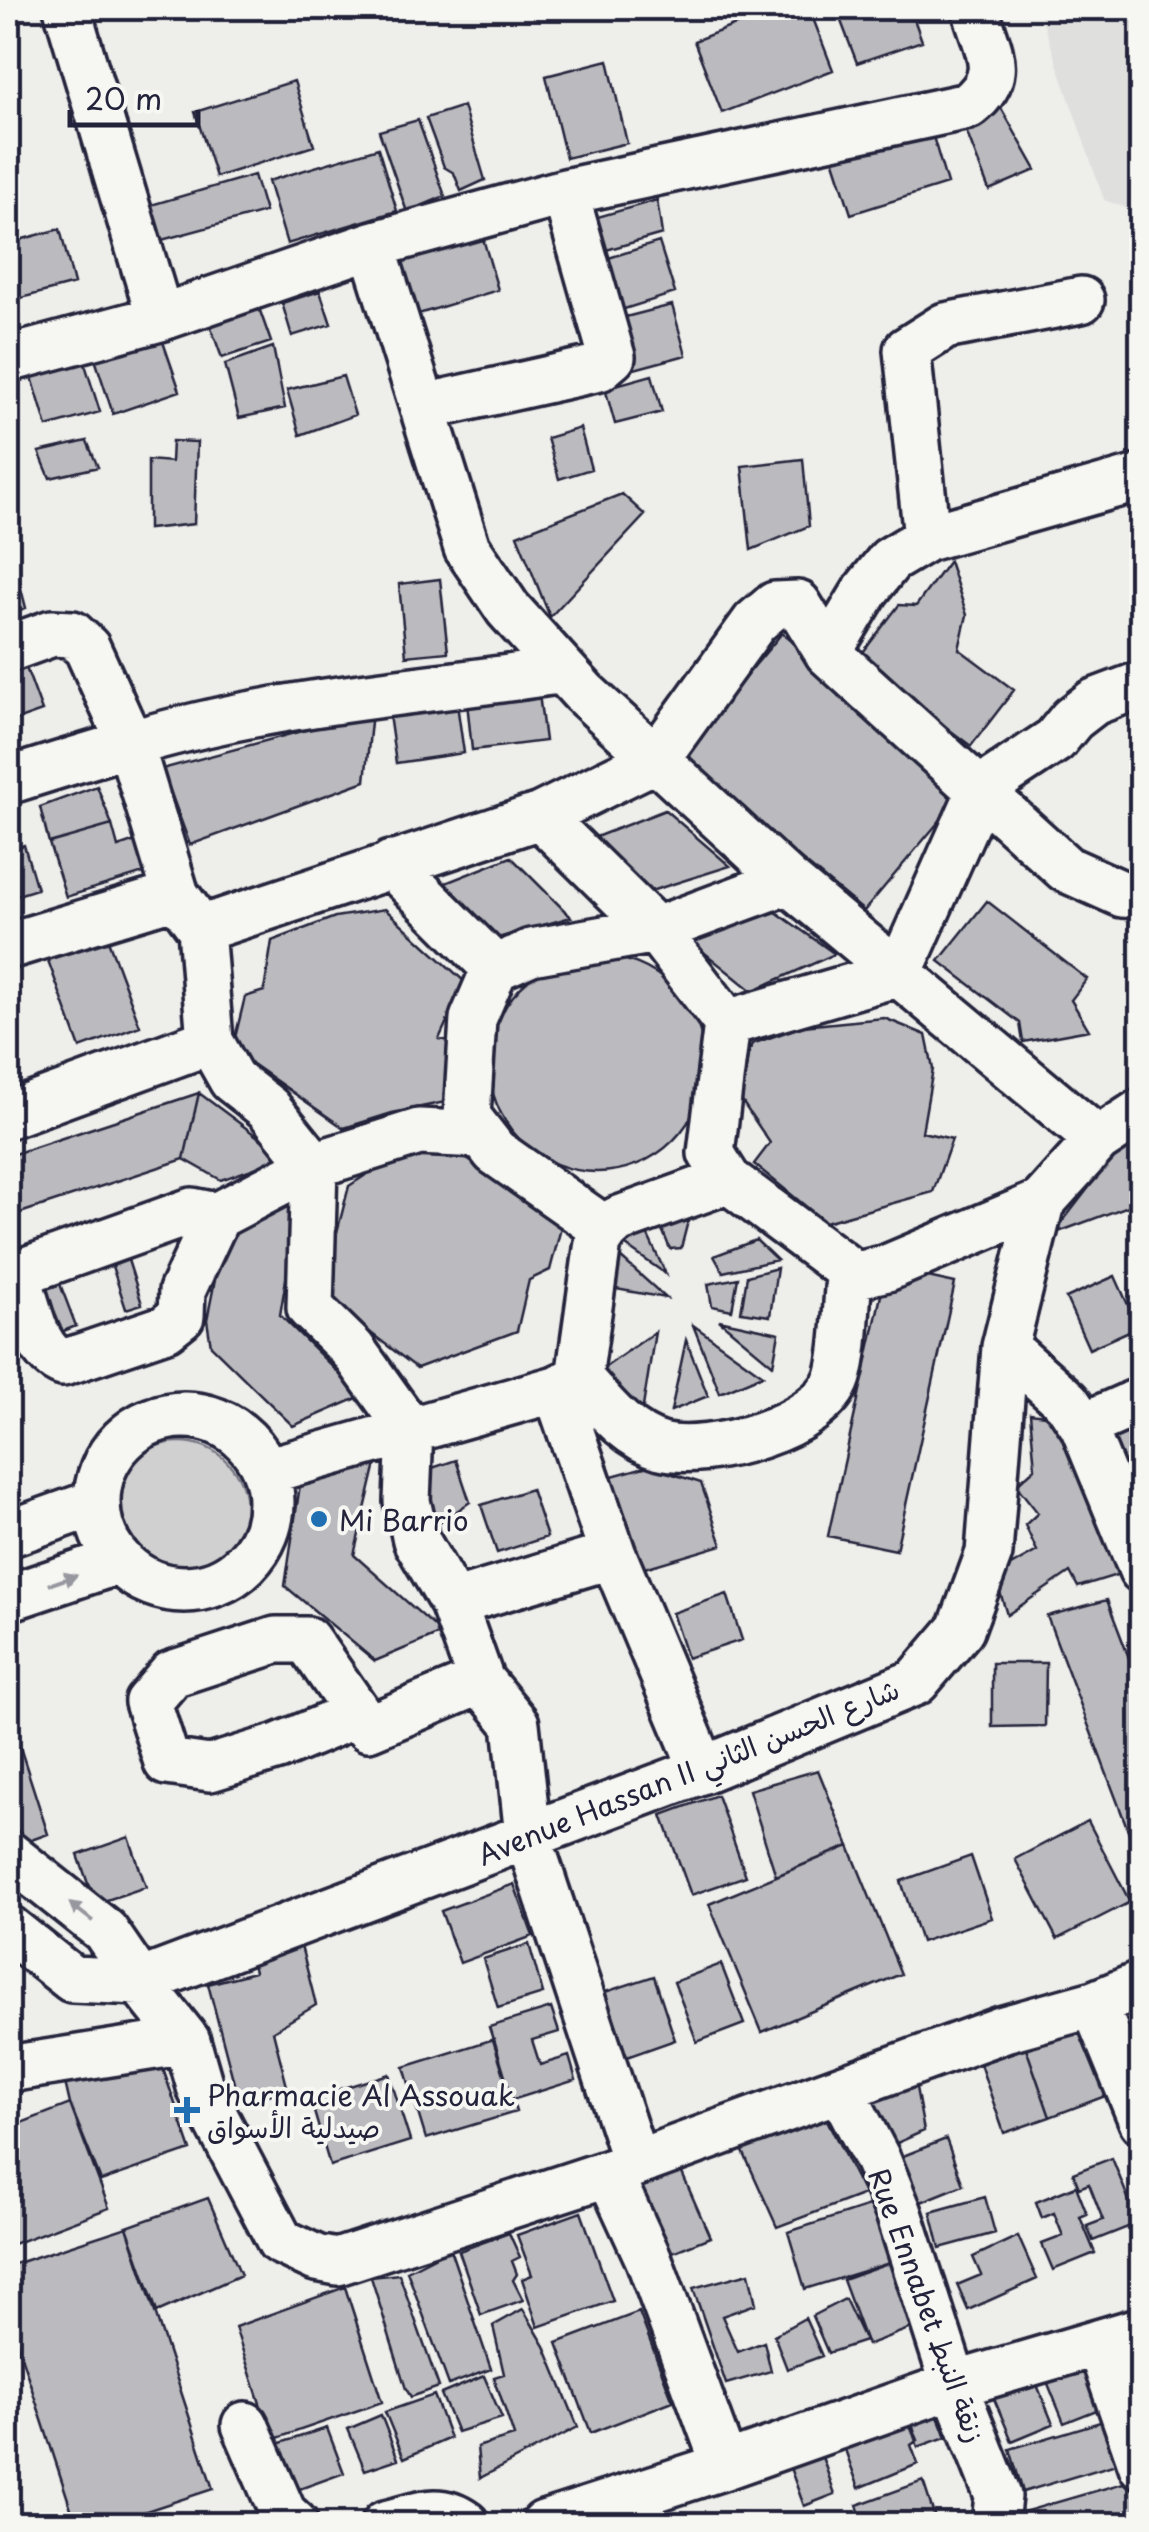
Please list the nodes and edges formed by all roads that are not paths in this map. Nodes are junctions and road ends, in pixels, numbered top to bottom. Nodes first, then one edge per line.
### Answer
1 (66, 8) edge
2 (975, 8) edge
3 (564, 192) junction
4 (372, 245) junction
5 (1081, 300) dead end
6 (160, 318) junction
7 (8, 359) edge
8 (424, 407) junction
9 (1142, 478) edge
10 (927, 538) junction
11 (8, 649) edge
12 (828, 653) junction
13 (563, 670) junction
14 (1142, 684) edge
15 (130, 743) junction
16 (656, 759) junction
17 (8, 781) edge
18 (981, 789) junction
19 (540, 816) junction
20 (391, 864) junction
21 (788, 881) junction
22 (1142, 895) edge
23 (189, 912) junction
24 (656, 930) junction
25 (8, 946) edge
26 (495, 968) junction
27 (899, 972) junction
28 (727, 1024) junction
29 (210, 1041) junction
30 (1142, 1111) edge
31 (8, 1115) edge
32 (480, 1135) junction
33 (1098, 1140) junction
34 (314, 1165) junction
35 (728, 1180) junction
36 (1041, 1202) junction
37 (216, 1216) dead end
38 (606, 1230) junction
39 (849, 1277) junction
40 (1005, 1347) junction
41 (568, 1384) junction
42 (1142, 1400) edge
43 (1083, 1426) junction
44 (410, 1430) junction
45 (266, 1472) junction
46 (95, 1503) junction
47 (8, 1534) edge
48 (613, 1555) junction
49 (118, 1561) junction
50 (1142, 1570) edge
51 (8, 1598) edge
52 (453, 1602) junction
53 (481, 1681) junction
54 (357, 1714) dead end
55 (703, 1770) junction
56 (528, 1836) junction
57 (8, 1854) edge
58 (8, 1928) edge
59 (140, 1982) junction
60 (1142, 1984) edge
61 (1094, 2004) junction
62 (187, 2041) junction
63 (8, 2070) edge
64 (841, 2090) junction
65 (1142, 2121) edge
66 (622, 2167) junction
67 (1142, 2330) edge
68 (1099, 2342) junction
69 (954, 2385) junction
70 (245, 2425) dead end
71 (725, 2466) junction
72 (1142, 2466) edge
73 (294, 2524) edge
74 (384, 2524) edge
75 (466, 2524) edge
76 (544, 2524) edge
77 (995, 2524) edge

1 - 6 street
2 - 3 street
3 - 4 street
3 - 8 street
4 - 6 street
4 - 8 street
5 - 10 street
6 - 7 street
8 - 13 street
9 - 10 street
10 - 12 street
11 - 15 street
12 - 16 street
12 - 18 street
13 - 15 street
13 - 16 street
14 - 18 street
15 - 17 street
15 - 23 street
16 - 19 street
16 - 21 street
18 - 22 street
18 - 27 street
19 - 20 street
19 - 24 street
20 - 23 street
20 - 26 street
21 - 24 street
21 - 27 street
23 - 25 street
23 - 29 street
24 - 26 street
24 - 28 street
26 - 32 street
27 - 28 street
27 - 33 street
28 - 35 street
29 - 31 street
29 - 34 street
30 - 33 street, Avenue Hassan II شارع الحسن الثاني
32 - 34 street
32 - 38 street
33 - 36 street, Avenue Hassan II شارع الحسن الثاني
34 - 37 street
34 - 44 street
35 - 38 street
35 - 39 street
36 - 39 street
36 - 40 street, Avenue Hassan II شارع الحسن الثاني
38 - 41 street
39 - 41 street
40 - 43 street
40 - 55 street, Avenue Hassan II شارع الحسن الثاني
41 - 44 street
41 - 48 street
42 - 43 street
43 - 50 street
44 - 45 street
44 - 52 street
45 - 46 street
45 - 49 street
46 - 47 street
46 - 49 street
48 - 52 street
48 - 55 street
51 -> 49 street
52 - 53 street
53 - 54 street
53 - 56 street
55 - 56 street, Avenue Hassan II شارع الحسن الثاني
56 - 59 street, Avenue Hassan II شارع الحسن الثاني
56 - 66 street
59 -> 57 street
58 - 59 street
59 - 62 street
60 - 61 street
61 - 64 street
61 - 65 street
62 - 63 street
62 - 66 street
64 - 66 street
64 - 69 street, Rue Ennabet زنقة النبط
66 - 71 street
67 - 68 street
68 - 69 street
68 - 72 street
69 - 71 street
69 - 77 street, Rue Ennabet زنقة النبط
70 - 73 street
71 - 76 street
74 - 75 street

